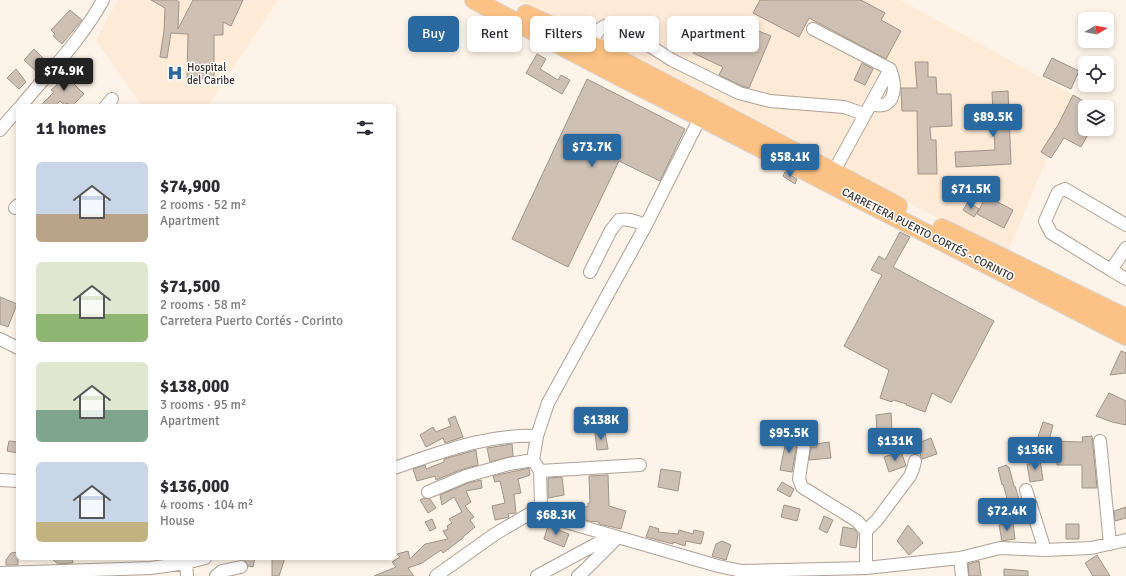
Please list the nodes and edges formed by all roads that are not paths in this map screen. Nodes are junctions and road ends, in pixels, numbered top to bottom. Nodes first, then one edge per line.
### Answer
1 (103, 0) edge
2 (474, 0) edge
3 (501, 0) edge
4 (531, 16) edge
5 (813, 29) dead end
6 (596, 35) edge
7 (596, 48) edge
8 (24, 104) edge
9 (867, 109) junction
10 (704, 111) junction
11 (16, 113) edge
12 (0, 130) edge
13 (834, 171) junction
14 (646, 225) junction
15 (1126, 225) edge
16 (933, 230) junction
17 (1126, 248) edge
18 (1111, 270) junction
19 (590, 272) dead end
20 (1126, 279) edge
21 (1124, 324) edge
22 (0, 339) edge
23 (16, 347) edge
24 (537, 436) junction
25 (1100, 441) dead end
26 (804, 445) dead end
27 (533, 460) junction
28 (915, 461) dead end
29 (640, 465) dead end
30 (396, 467) edge
31 (540, 471) junction
32 (0, 480) edge
33 (16, 481) edge
34 (1026, 490) dead end
35 (428, 492) dead end
36 (541, 506) junction
37 (866, 531) junction
38 (614, 536) junction
39 (1126, 540) edge
40 (1110, 544) junction
41 (1044, 550) junction
42 (960, 558) junction
43 (197, 560) edge
44 (186, 563) junction
45 (114, 564) edge
46 (241, 567) dead end
47 (866, 568) junction
48 (0, 573) edge
49 (808, 573) edge
50 (187, 576) edge
51 (216, 576) edge
52 (436, 576) edge
53 (537, 576) edge
54 (578, 576) edge
55 (962, 576) edge

1 - 8 street
2 - 10 highway, CARRETERA PUERTO CORTÉS - CORINTO
3 - 4 highway, CARRETERA PUERTO CORTÉS - CORINTO
5 - 9 street
6 - 9 street
7 - 10 highway, CARRETERA PUERTO CORTÉS - CORINTO
9 - 13 street
10 - 13 highway, CARRETERA PUERTO CORTÉS - CORINTO
10 - 14 street
10 - 16 highway, CARRETERA PUERTO CORTÉS - CORINTO
11 - 12 street
13 - 16 highway, CARRETERA PUERTO CORTÉS - CORINTO
14 - 19 street
14 - 24 street
15 - 18 street
16 - 21 highway, CARRETERA PUERTO CORTÉS - CORINTO
17 - 18 street
18 - 20 street
22 - 23 street
24 - 27 street
24 - 30 street
25 - 40 street
26 - 37 street
27 - 31 street
27 - 35 street
28 - 37 street
29 - 31 street
31 - 36 street
32 - 33 street
34 - 41 street
36 - 38 street
36 - 52 street
37 - 47 street
38 - 49 street
38 - 53 street
38 - 54 street
39 - 40 street
40 - 41 street
41 - 42 street
42 - 47 street
42 - 55 street
43 - 44 street
44 - 45 street
44 - 50 street
45 - 48 street
46 - 51 street
47 - 49 street

